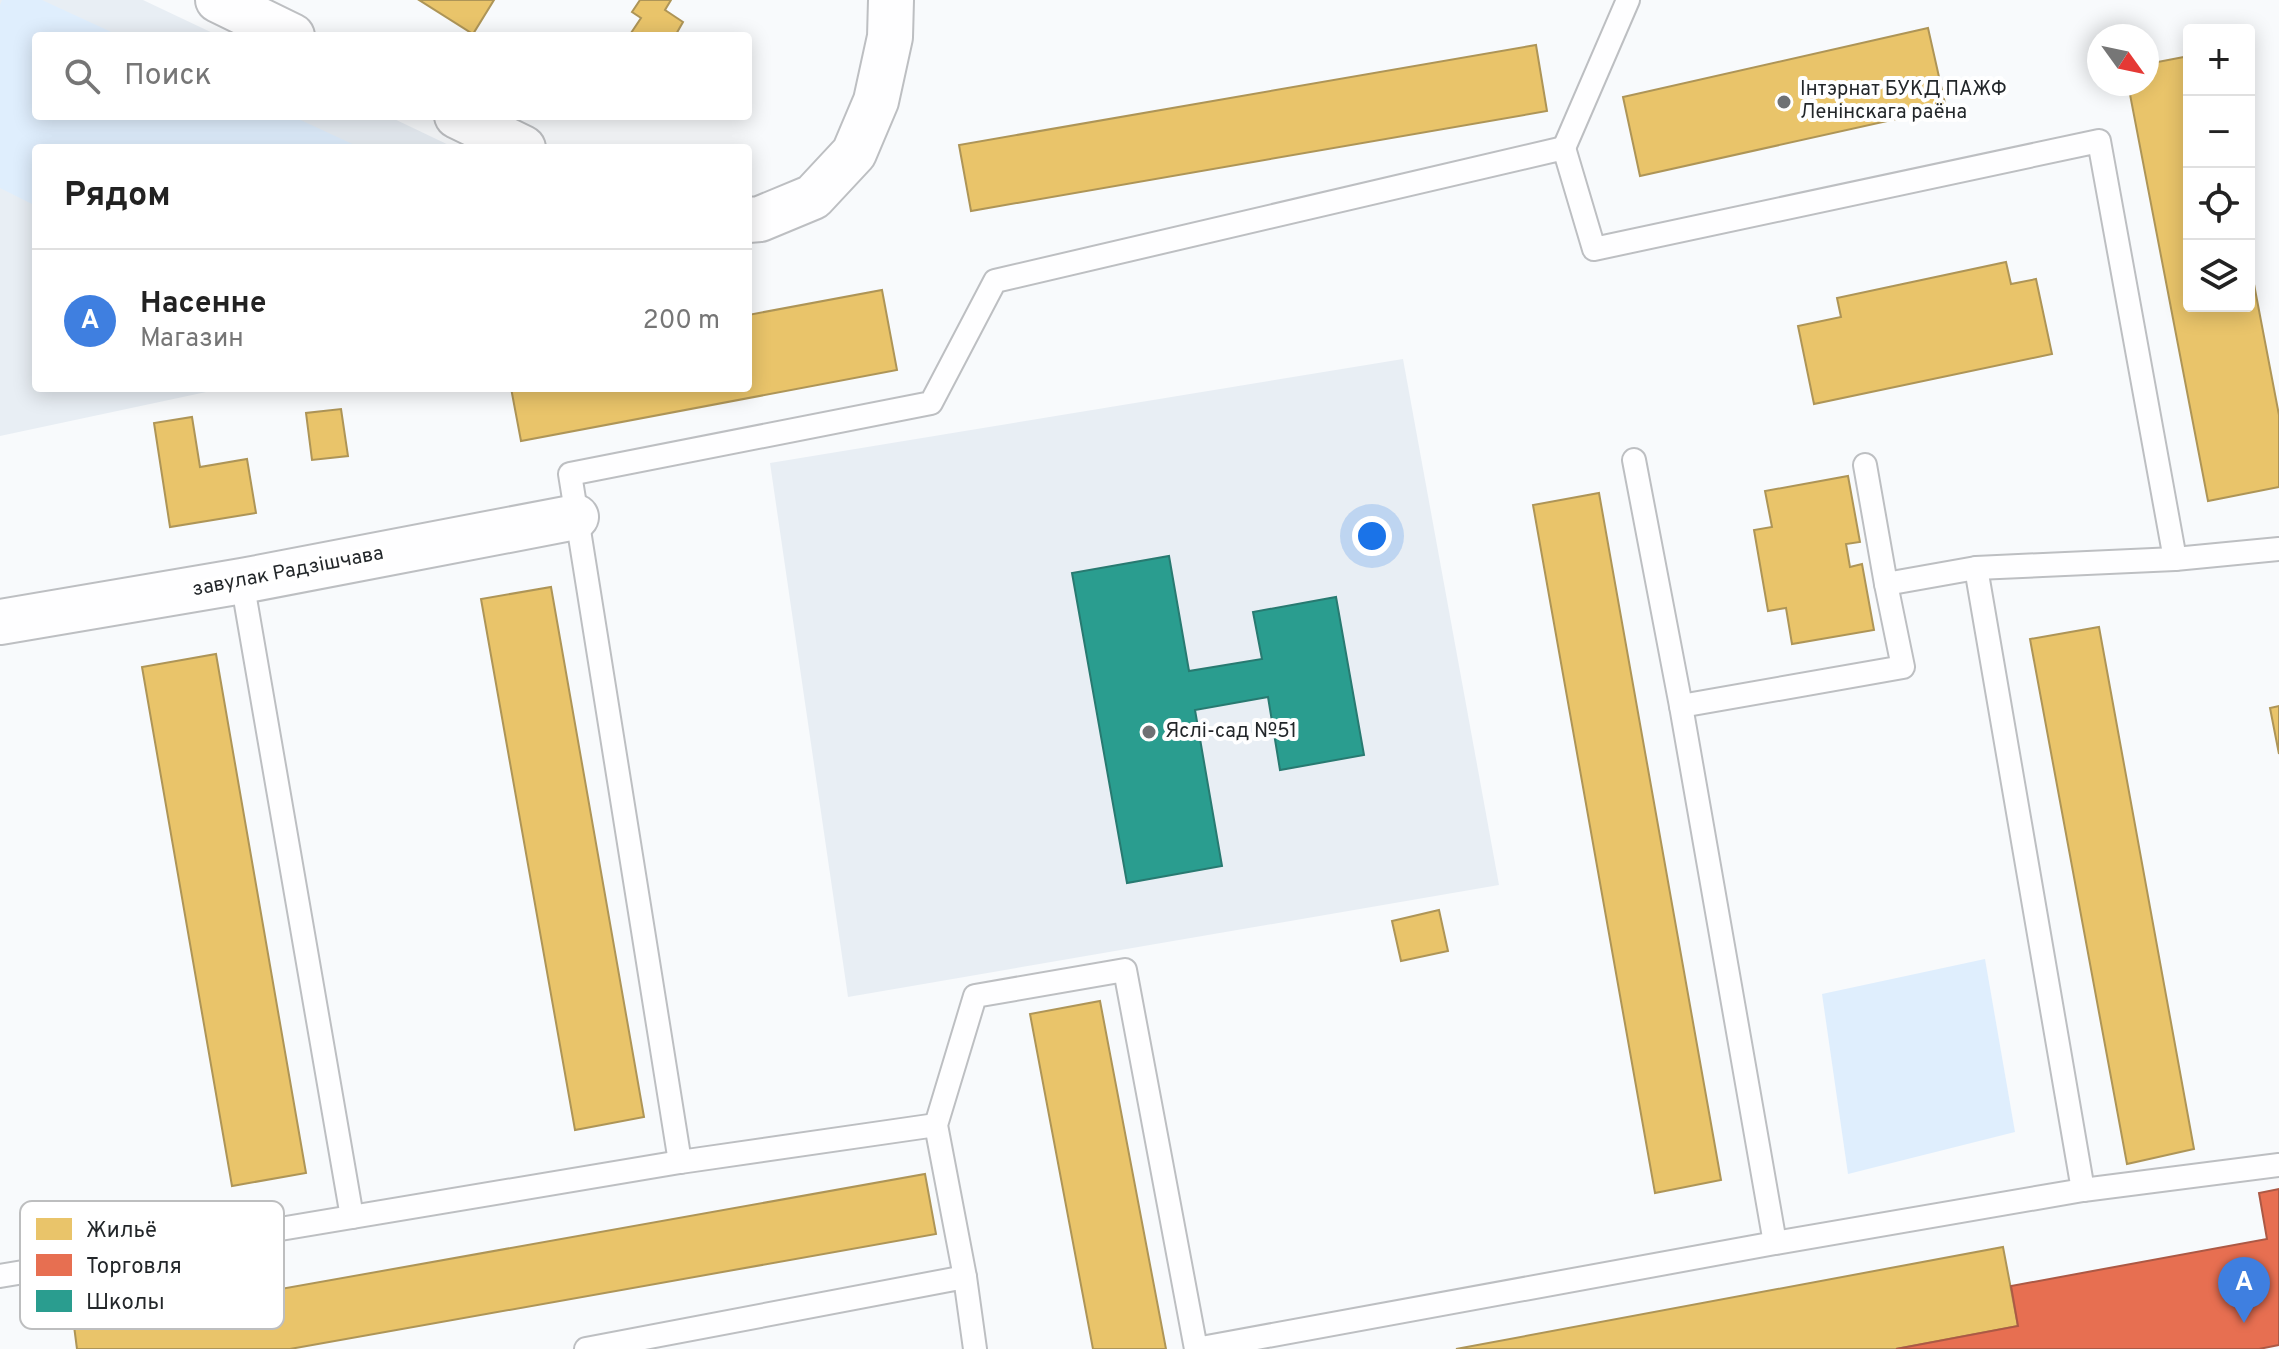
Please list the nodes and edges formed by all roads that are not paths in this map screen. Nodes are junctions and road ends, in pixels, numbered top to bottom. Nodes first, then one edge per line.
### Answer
1 (218, 0) edge
2 (891, 0) edge
3 (1628, 0) edge
4 (284, 32) edge
5 (465, 120) edge
6 (515, 144) edge
7 (1564, 148) junction
8 (752, 220) edge
9 (1634, 460) dead end
10 (1865, 465) dead end
11 (576, 517) junction
12 (2279, 549) edge
13 (2175, 559) junction
14 (1976, 568) junction
15 (242, 581) junction
16 (1886, 584) junction
17 (0, 622) edge
18 (1681, 706) junction
19 (936, 1125) junction
20 (680, 1162) junction
21 (2279, 1165) edge
22 (2083, 1190) junction
23 (352, 1217) junction
24 (284, 1228) edge
25 (1775, 1243) junction
26 (20, 1273) edge
27 (0, 1276) edge
28 (965, 1277) junction
29 (586, 1349) edge
30 (975, 1349) edge

1 - 4 street
2 - 8 street
3 - 7 lane
5 - 6 street
7 - 11 lane
7 - 13 lane
9 - 18 lane
10 - 16 lane
11 - 15 street, завулак Радзішчава
11 - 20 lane
12 - 13 lane
13 - 14 lane
14 - 16 lane
14 - 22 lane
15 - 17 street, завулак Радзішчава
15 - 23 lane
16 - 18 lane
18 - 25 lane
19 - 20 lane
19 - 25 lane
19 - 28 lane
20 - 23 lane
21 - 22 lane
22 - 25 lane
23 - 24 lane
26 - 27 lane
28 - 29 lane
28 - 30 lane

